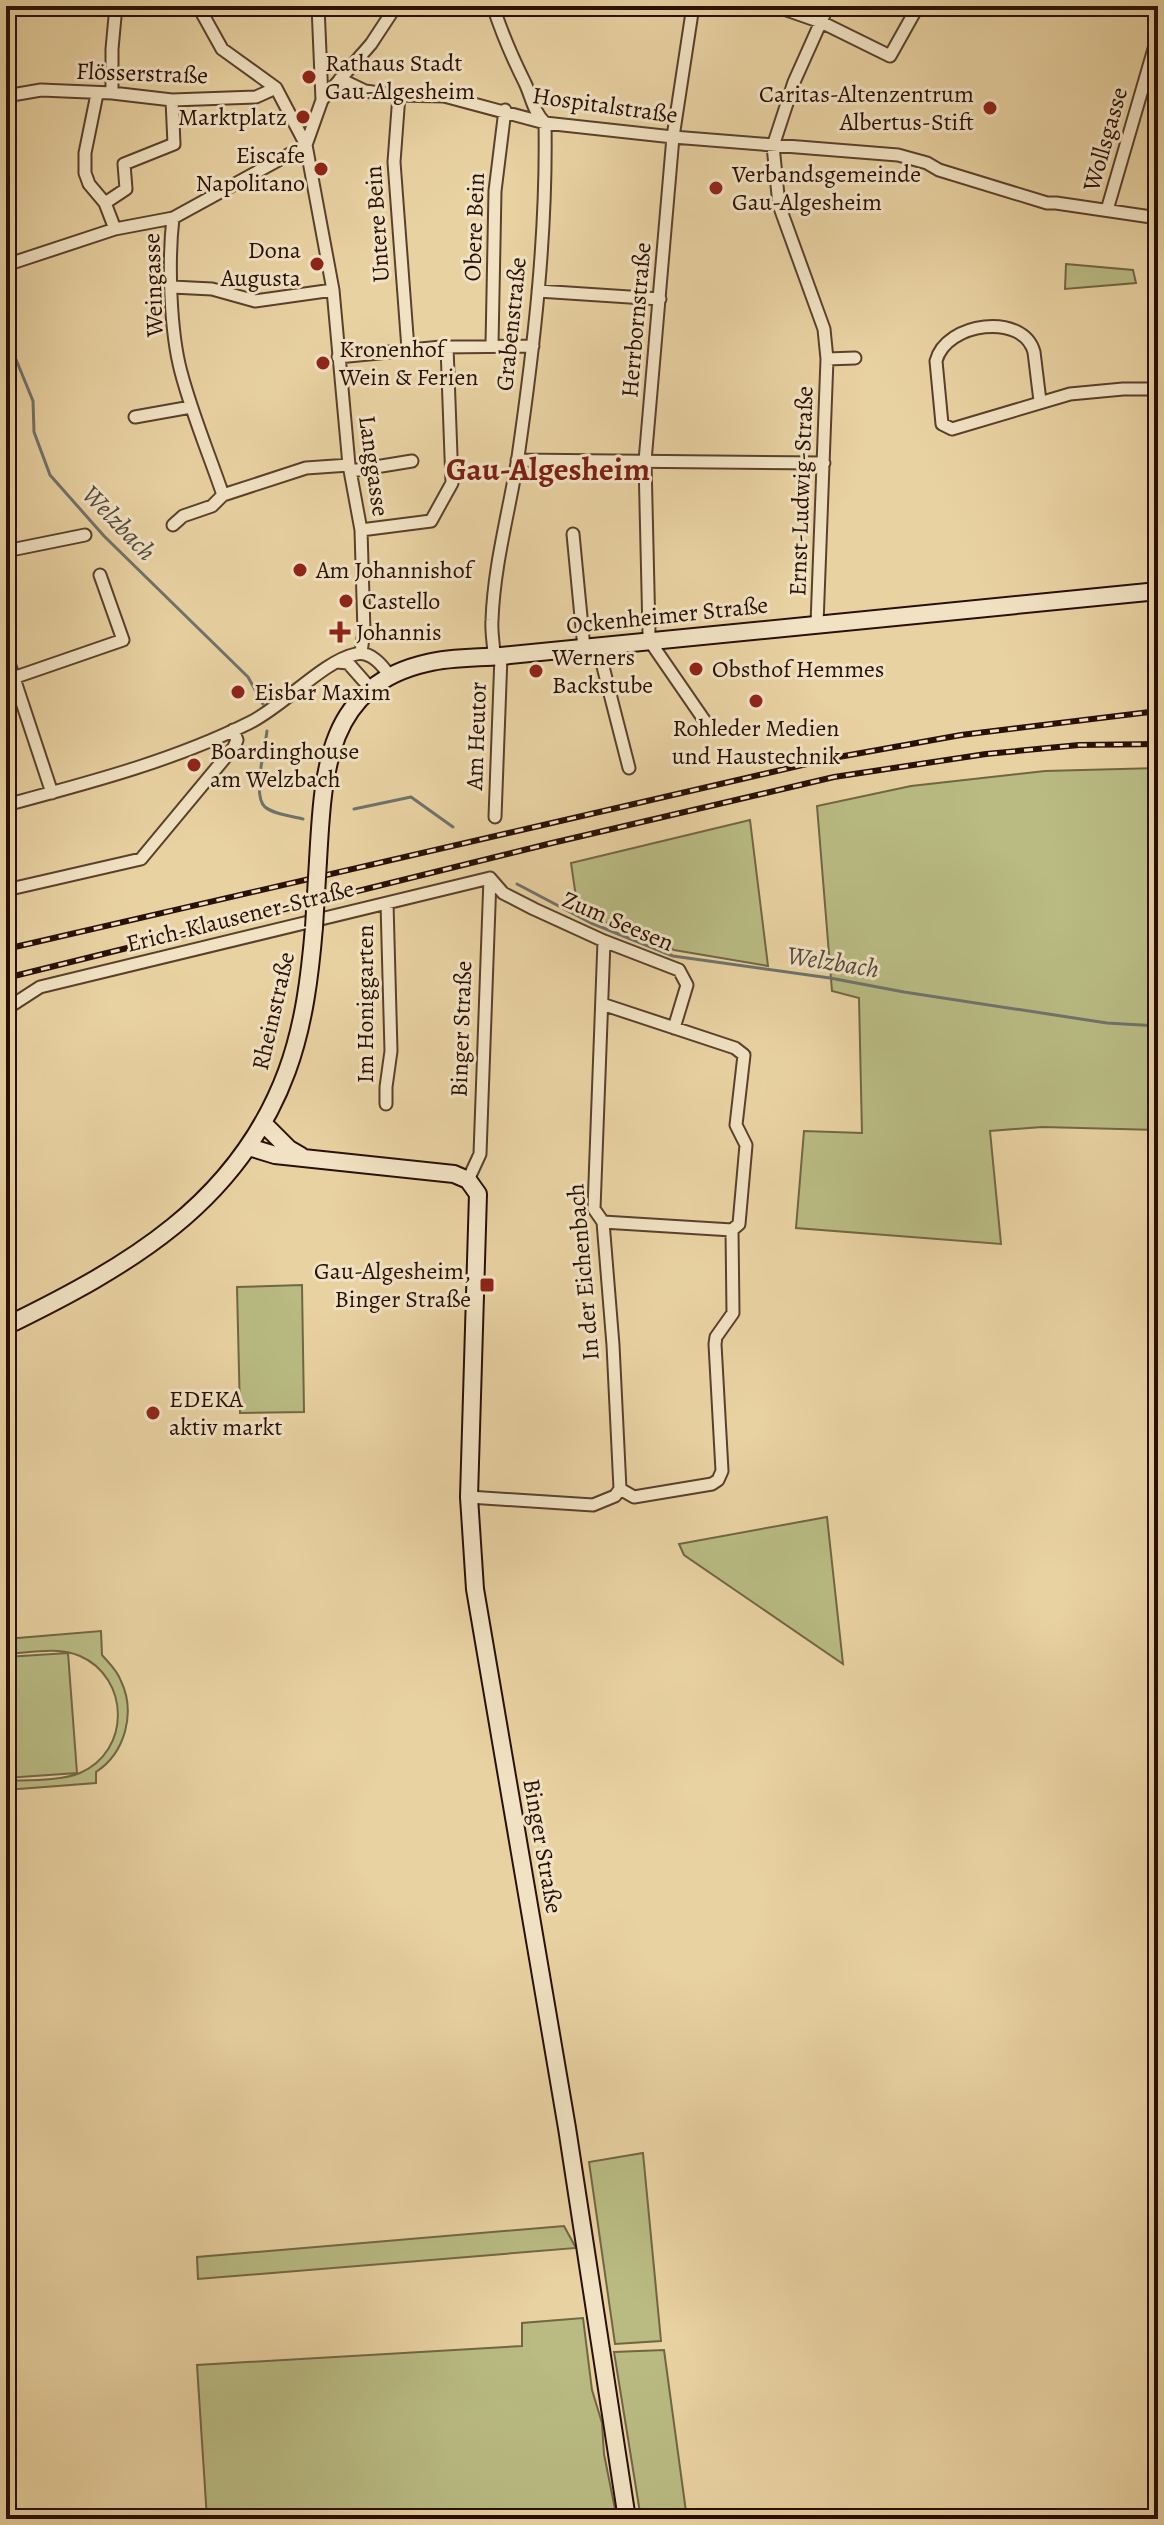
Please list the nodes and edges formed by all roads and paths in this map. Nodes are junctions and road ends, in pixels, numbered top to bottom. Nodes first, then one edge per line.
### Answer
1 (116, 6) edge
2 (201, 6) edge
3 (318, 6) edge
4 (396, 6) edge
5 (493, 6) edge
6 (693, 6) edge
7 (775, 6) edge
8 (828, 6) edge
9 (918, 6) edge
10 (821, 22) junction
11 (1158, 35) edge
12 (340, 79) junction
13 (276, 88) junction
14 (112, 93) junction
15 (97, 94) junction
16 (399, 95) junction
17 (6, 96) edge
18 (172, 100) junction
19 (322, 100) junction
20 (505, 110) junction
21 (545, 123) junction
22 (673, 137) junction
23 (306, 145) junction
24 (773, 146) junction
25 (105, 203) junction
26 (1107, 210) junction
27 (173, 218) junction
28 (1158, 218) edge
29 (115, 229) junction
30 (6, 265) edge
31 (172, 287) junction
32 (333, 290) junction
33 (538, 291) junction
34 (660, 299) junction
35 (492, 345) junction
36 (533, 346) junction
37 (447, 347) junction
38 (408, 349) junction
39 (338, 357) junction
40 (855, 358) dead end
41 (827, 359) junction
42 (1158, 391) edge
43 (1040, 401) junction
44 (191, 407) junction
45 (135, 417) dead end
46 (517, 460) junction
47 (412, 461) dead end
48 (645, 461) junction
49 (824, 463) junction
50 (350, 468) junction
51 (223, 495) junction
52 (173, 525) dead end
53 (361, 530) junction
54 (573, 534) dead end
55 (85, 535) dead end
56 (6, 551) edge
57 (100, 575) dead end
58 (1158, 591) edge
59 (817, 624) junction
60 (649, 640) junction
61 (591, 647) junction
62 (361, 652) junction
63 (6, 654) edge
64 (498, 656) junction
65 (336, 662) junction
66 (390, 676) junction
67 (13, 678) junction
68 (371, 689) junction
69 (233, 730) junction
70 (711, 730) dead end
71 (629, 768) dead end
72 (52, 793) junction
73 (6, 805) edge
74 (495, 817) dead end
75 (318, 861) joint
76 (490, 878) junction
77 (6, 890) edge
78 (387, 903) junction
79 (604, 941) junction
80 (602, 1004) junction
81 (6, 1012) edge
82 (674, 1028) junction
83 (6, 1029) edge
84 (386, 1104) dead end
85 (263, 1123) junction
86 (249, 1147) junction
87 (303, 1157) junction
88 (468, 1180) junction
89 (603, 1222) junction
90 (732, 1230) junction
91 (6, 1326) edge
92 (620, 1489) junction
93 (469, 1497) junction
94 (627, 2519) edge

1 - 14 street
2 - 13 street
3 - 19 street
4 - 12 street
5 - 21 street, Grabenstraße
6 - 22 street, Herrbornstraße
7 - 10 street
8 - 10 street, Ernst-Ludwig-Straße
9 - 10 street
10 - 24 street, Ernst-Ludwig-Straße
11 - 26 street, Wollsgasse
12 - 16 street, Hospitalstraße
12 - 19 street
13 - 18 street, Flösserstraße
13 - 23 street
14 - 15 street, Flösserstraße
14 - 18 street, Flösserstraße
15 - 17 street, Flösserstraße
15 - 25 street
16 - 20 street, Hospitalstraße
16 - 38 street, Untere Bein
18 - 25 street
19 - 23 street
20 - 21 street, Hospitalstraße
20 - 35 street, Obere Bein
21 - 22 street, Hospitalstraße
21 - 33 street, Grabenstraße
22 - 24 street, Hospitalstraße
22 - 34 street, Herrbornstraße
23 - 27 street, Weingasse
23 - 32 street, Langgasse
24 - 26 street, Hospitalstraße
24 - 41 street, Ernst-Ludwig-Straße
25 - 29 street
26 - 28 street, Hospitalstraße
27 - 29 street
27 - 31 street, Weingasse
29 - 30 street
31 - 32 street
31 - 44 street, Weingasse
32 - 39 street, Langgasse
33 - 34 street
33 - 36 street, Grabenstraße
34 - 48 street, Herrbornstraße
35 - 36 street
35 - 37 street
36 - 46 street, Grabenstraße
37 - 38 street
37 - 53 street
38 - 39 street
39 - 50 street, Langgasse
40 - 41 street, Ernst-Ludwig-Straße
41 - 49 street, Ernst-Ludwig-Straße
42 - 43 street
43 - 43 street
44 - 45 street
44 - 51 street, Weingasse
46 - 48 street
46 - 64 street, Grabenstraße
47 - 50 street
48 - 49 street
48 - 60 street, Herrbornstraße
49 - 59 street, Ernst-Ludwig-Straße
50 - 51 street
50 - 53 street, Langgasse
51 - 52 street
53 - 62 street, Langgasse
54 - 61 street
55 - 56 street
57 - 67 street
58 - 59 street, Ockenheimer Straße
59 - 60 street, Ockenheimer Straße
60 - 61 street, Ockenheimer Straße
60 - 70 street
61 - 64 street, Ockenheimer Straße
61 - 71 street
62 - 65 street
62 - 66 street
63 - 67 street
64 - 66 street, Ockenheimer Straße
64 - 74 street, Am Heutor
65 - 68 street
65 - 69 street
66 - 68 street, Ockenheimer Straße
67 - 72 street
68 - 75 street, Ockenheimer Straße
69 - 72 street
69 - 77 street
72 - 73 street
75 - 85 street, Rheinstraße, bridge
76 - 78 street, Erich-Klausener-Straße
76 - 79 street, Zum Seesen
76 - 88 street, Binger Straße
78 - 81 street, Erich-Klausener-Straße
78 - 84 street, Im Honiggarten
79 - 80 street, In der Eichenbach
79 - 82 street, Zum Seesen
80 - 82 street
80 - 89 street, In der Eichenbach
81 - 83 street
82 - 90 street
85 - 86 street, Rheinstraße
85 - 87 street
86 - 87 street
86 - 91 street, Rheinstraße
87 - 88 street
88 - 93 street, Binger Straße
89 - 90 street
89 - 92 street, In der Eichenbach
90 - 92 street
92 - 93 street
93 - 94 street, Binger Straße

